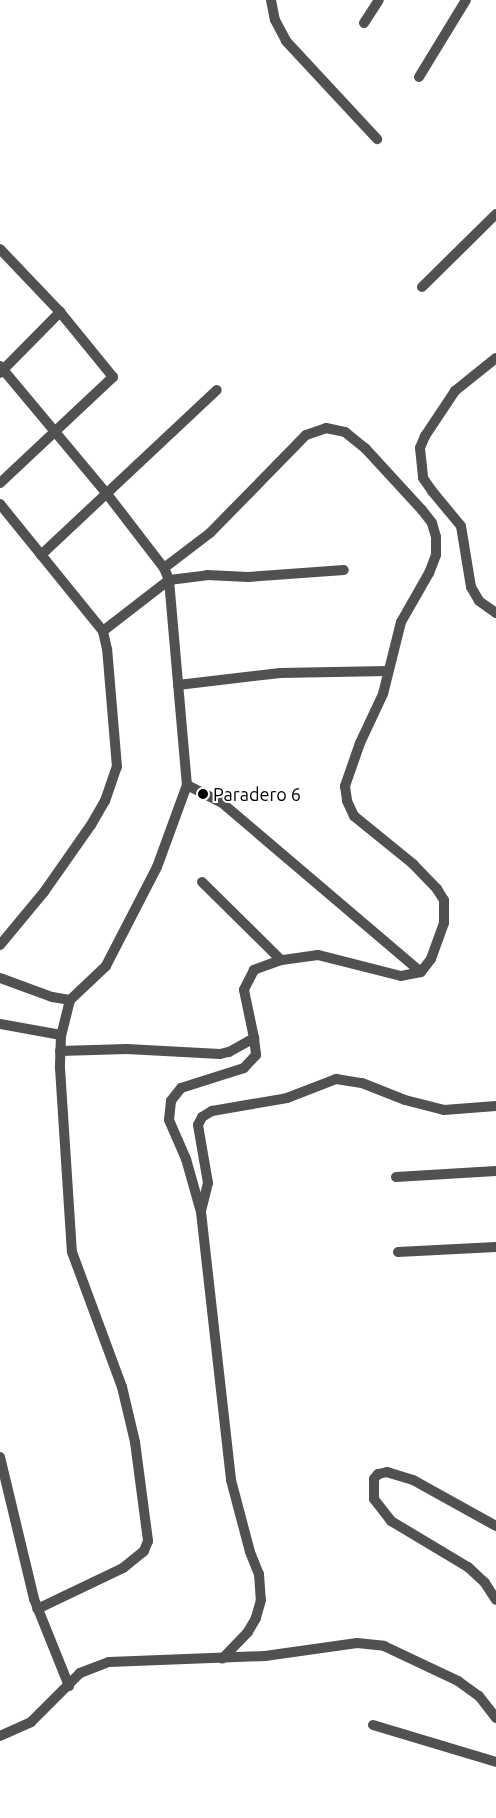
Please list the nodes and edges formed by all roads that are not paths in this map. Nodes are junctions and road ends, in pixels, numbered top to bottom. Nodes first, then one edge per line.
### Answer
1 (272, 0) edge
2 (379, 0) edge
3 (466, 0) edge
4 (364, 23) dead end
5 (420, 77) dead end
6 (377, 140) dead end
7 (496, 214) edge
8 (0, 249) edge
9 (422, 287) dead end
10 (60, 312) junction
11 (496, 358) edge
12 (1, 370) edge
13 (217, 390) dead end
14 (55, 432) junction
15 (0, 483) edge
16 (107, 494) junction
17 (0, 504) edge
18 (41, 555) junction
19 (164, 568) junction
20 (344, 570) dead end
21 (169, 580) junction
22 (496, 613) edge
23 (103, 631) junction
24 (388, 671) junction
25 (178, 685) junction
26 (187, 785) junction
27 (202, 882) dead end
28 (0, 945) edge
29 (281, 960) junction
30 (421, 972) junction
31 (0, 978) edge
32 (70, 1000) junction
33 (0, 1024) edge
34 (61, 1035) junction
35 (254, 1038) junction
36 (60, 1051) junction
37 (496, 1106) edge
38 (496, 1171) edge
39 (396, 1177) dead end
40 (201, 1212) junction
41 (496, 1247) edge
42 (398, 1252) dead end
43 (0, 1457) edge
44 (496, 1526) edge
45 (496, 1600) edge
46 (37, 1609) junction
47 (222, 1659) junction
48 (68, 1686) junction
49 (496, 1718) edge
50 (373, 1725) dead end
51 (0, 1736) edge
52 (496, 1762) edge

1 - 6 street
2 - 4 street
3 - 5 street
7 - 9 street
8 - 10 street
10 - 12 street
10 - 14 street
11 - 22 street
12 - 14 street
13 - 16 street
14 - 15 street
14 - 16 street
16 - 18 street
16 - 19 street
17 - 18 street
18 - 23 street
19 - 21 street
19 - 24 street
20 - 21 street
21 - 23 street
21 - 25 street
23 - 28 street
24 - 25 street
24 - 30 street
25 - 26 street
26 - 30 street
26 - 32 street
27 - 29 street
29 - 30 street
29 - 35 street
31 - 32 street
32 - 34 street
33 - 34 street
34 - 36 street
35 - 36 street
35 - 40 street
36 - 46 street
37 - 40 street
38 - 39 street
40 - 47 street
41 - 42 street
43 - 46 street
44 - 45 street
46 - 48 street
47 - 48 street
47 - 49 street
48 - 51 street
50 - 52 street

